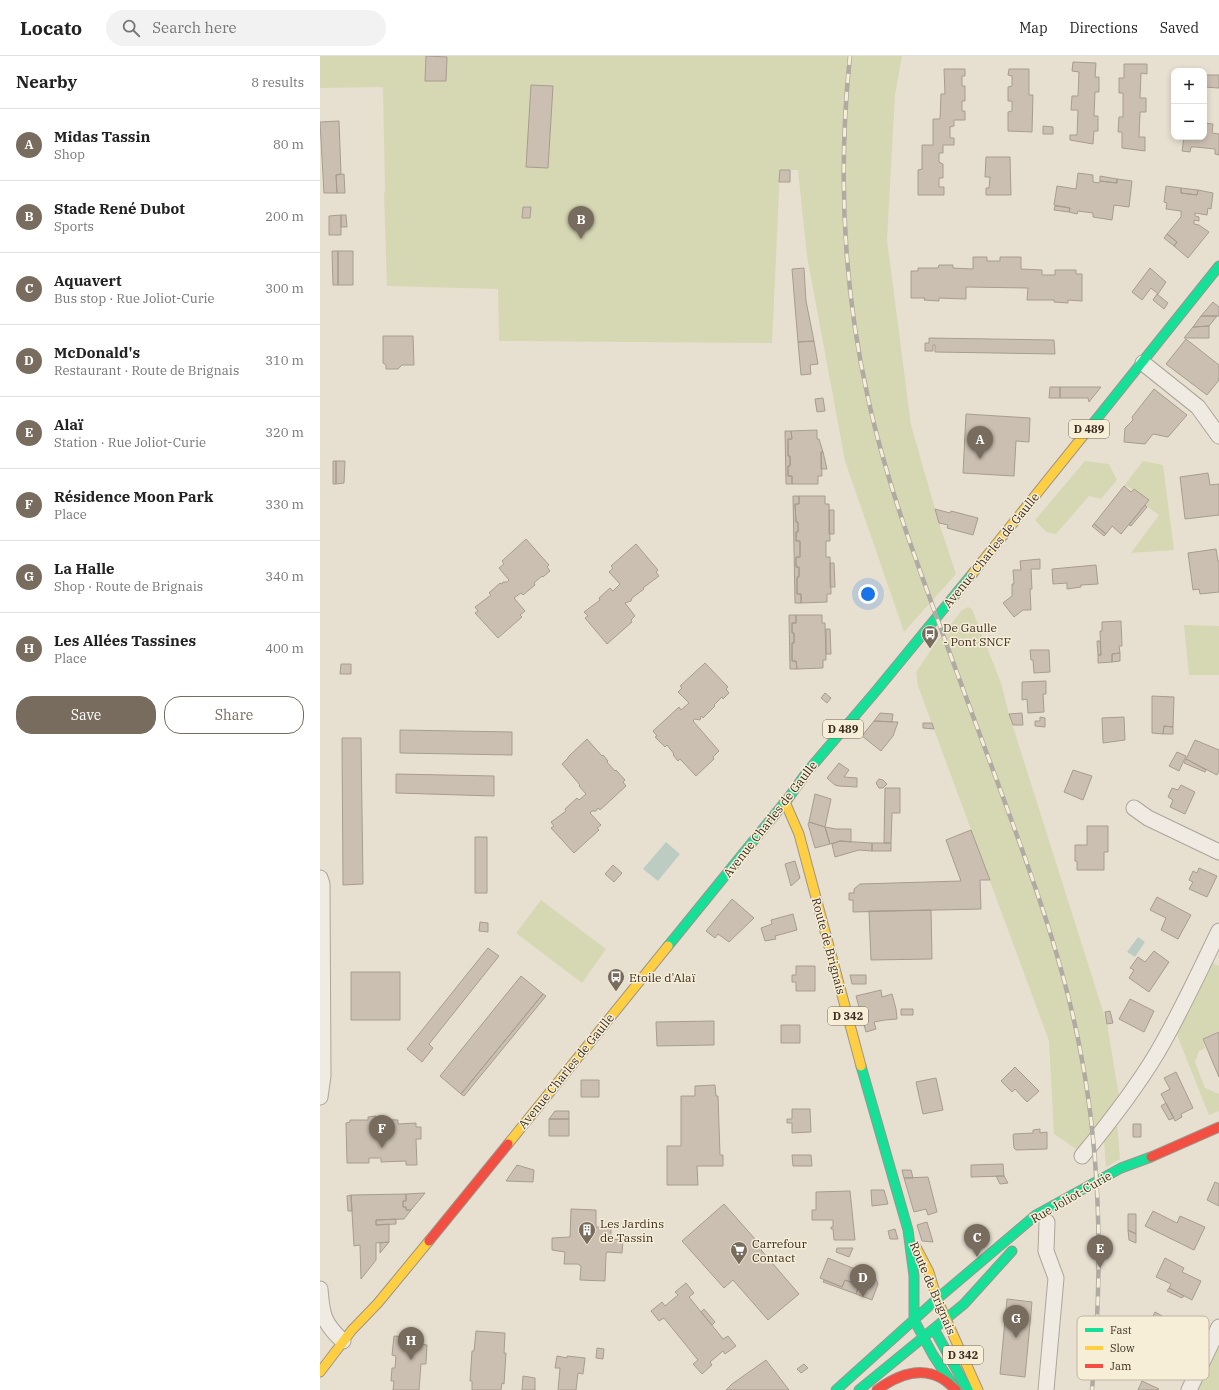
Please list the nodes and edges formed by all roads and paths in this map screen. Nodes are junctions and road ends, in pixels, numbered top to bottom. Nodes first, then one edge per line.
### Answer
1 (1219, 266) edge
2 (1143, 363) junction
3 (1219, 436) edge
4 (785, 802) junction
5 (1134, 808) dead end
6 (1219, 852) edge
7 (320, 878) edge
8 (1219, 931) edge
9 (320, 1097) edge
10 (1219, 1127) edge
11 (1082, 1156) dead end
12 (1151, 1157) junction
13 (1124, 1177) dead end
14 (1045, 1223) dead end
15 (908, 1230) junction
16 (1020, 1243) dead end
17 (320, 1289) edge
18 (936, 1299) junction
19 (914, 1320) junction
20 (946, 1320) junction
21 (1219, 1327) edge
22 (934, 1329) junction
23 (923, 1338) junction
24 (343, 1341) junction
25 (1209, 1348) edge
26 (320, 1372) edge
27 (1194, 1380) edge
28 (836, 1390) edge
29 (859, 1390) edge
30 (876, 1390) edge
31 (956, 1390) edge
32 (971, 1390) edge
33 (978, 1390) edge
34 (1046, 1390) edge
35 (1189, 1390) edge

1 - 2 main road, Avenue Charles de Gaulle / D 489
2 - 3 street
2 - 4 main road, Avenue Charles de Gaulle / D 489
4 - 15 main road, Route de Brignais / D 342
4 - 24 main road, Avenue Charles de Gaulle / D 489
5 - 6 street
7 - 9 street
8 - 11 street
10 - 12 main road, Rue Joliot-Curie
12 - 13 main road, Rue Joliot-Curie
12 - 18 main road, Rue Joliot-Curie
14 - 34 street
15 - 18 main road, Route de Brignais / D 342
15 - 19 main road, Route de Brignais / D 342
16 - 20 main road
17 - 24 street
18 - 19 main road, Rue Joliot-Curie
18 - 20 main road, Route de Brignais / D 342
19 - 22 main road, Route de Brignais
19 - 23 main road, Route de Brignais / D 342
19 - 28 main road, Rue Joliot-Curie
20 - 22 main road
20 - 33 main road, Route de Brignais / D 342
21 - 25 street
22 - 23 main road
22 - 32 main road, D 342
23 - 29 main road
23 - 31 main road, Route de Brignais / D 342
24 - 26 main road, Avenue Charles de Gaulle / D 489
27 - 35 street
30 - 31 main road

